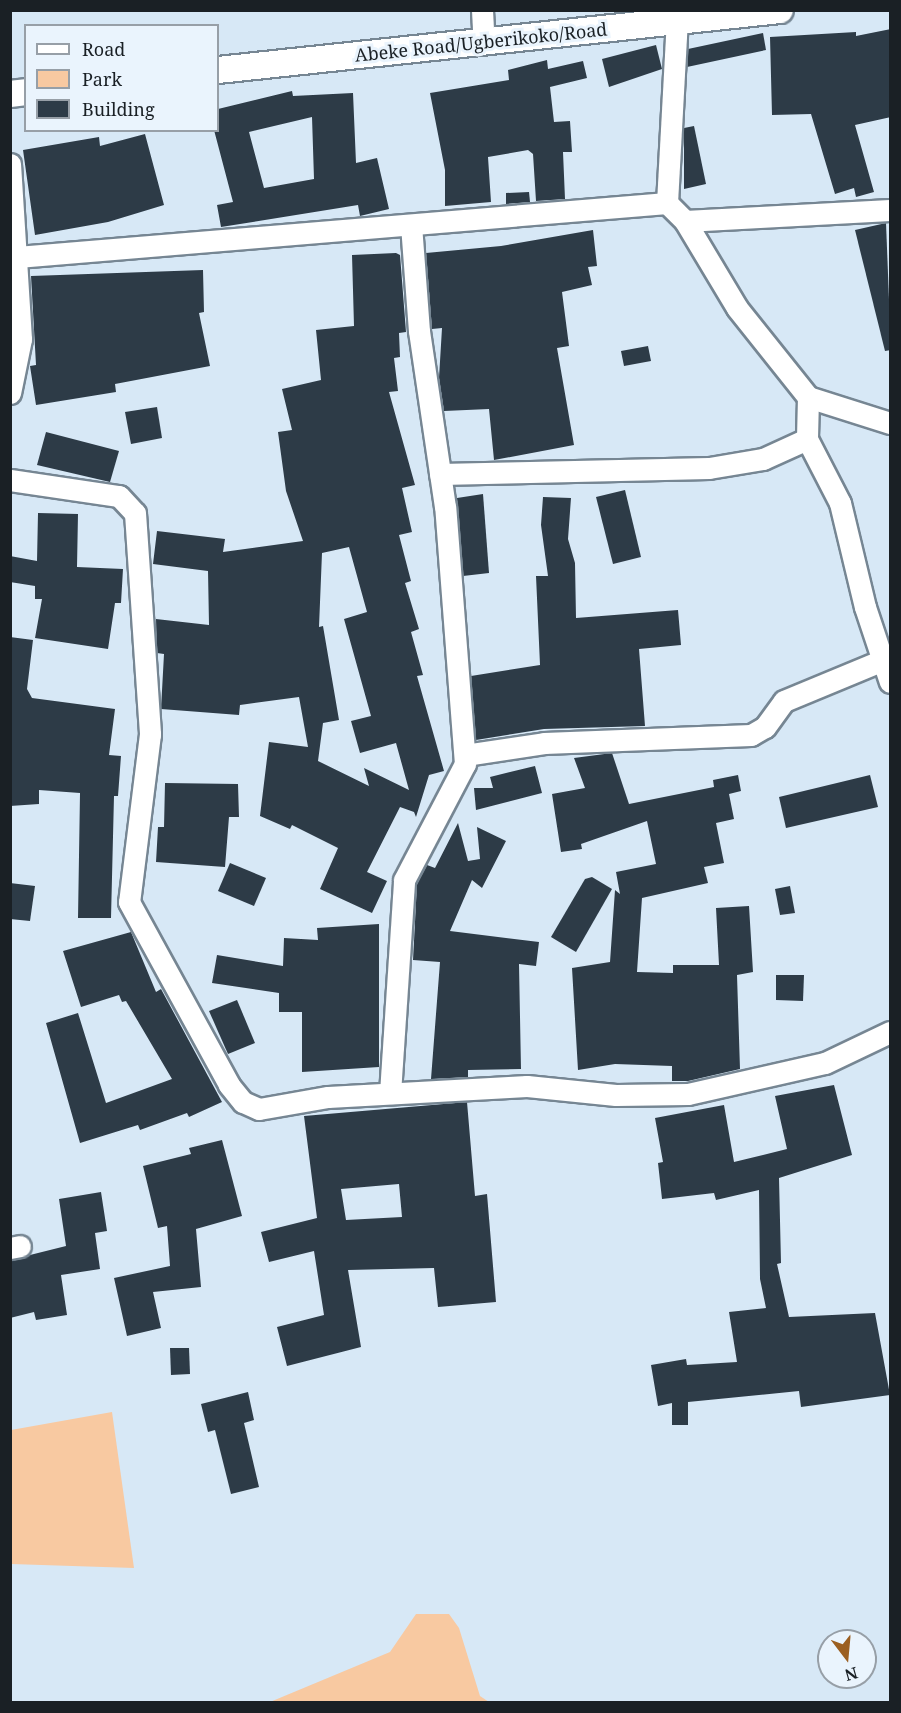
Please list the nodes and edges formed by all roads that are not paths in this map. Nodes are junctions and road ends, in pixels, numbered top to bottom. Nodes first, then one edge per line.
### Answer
1 (482, 10) edge
2 (780, 10) edge
3 (677, 21) junction
4 (484, 43) junction
5 (219, 70) edge
6 (10, 164) edge
7 (667, 203) junction
8 (891, 210) edge
9 (685, 221) junction
10 (411, 225) junction
11 (17, 257) junction
12 (10, 393) edge
13 (808, 398) junction
14 (891, 423) edge
15 (807, 439) junction
16 (440, 474) junction
17 (10, 480) edge
18 (884, 660) junction
19 (891, 682) edge
20 (465, 755) junction
21 (891, 1032) edge
22 (390, 1093) junction

1 - 4 street
2 - 3 street, Abeke Road/Ugberikoko/Road
3 - 4 street, Abeke Road/Ugberikoko/Road
3 - 7 street
4 - 5 street, Abeke Road/Ugberikoko/Road
6 - 11 street
7 - 9 street
7 - 10 street
8 - 9 street
9 - 13 street
10 - 11 street
10 - 16 street
11 - 12 street
13 - 14 street
13 - 15 street
15 - 16 street
15 - 18 street
16 - 20 street
17 - 22 street
18 - 19 street
18 - 20 street
20 - 22 street
21 - 22 street

